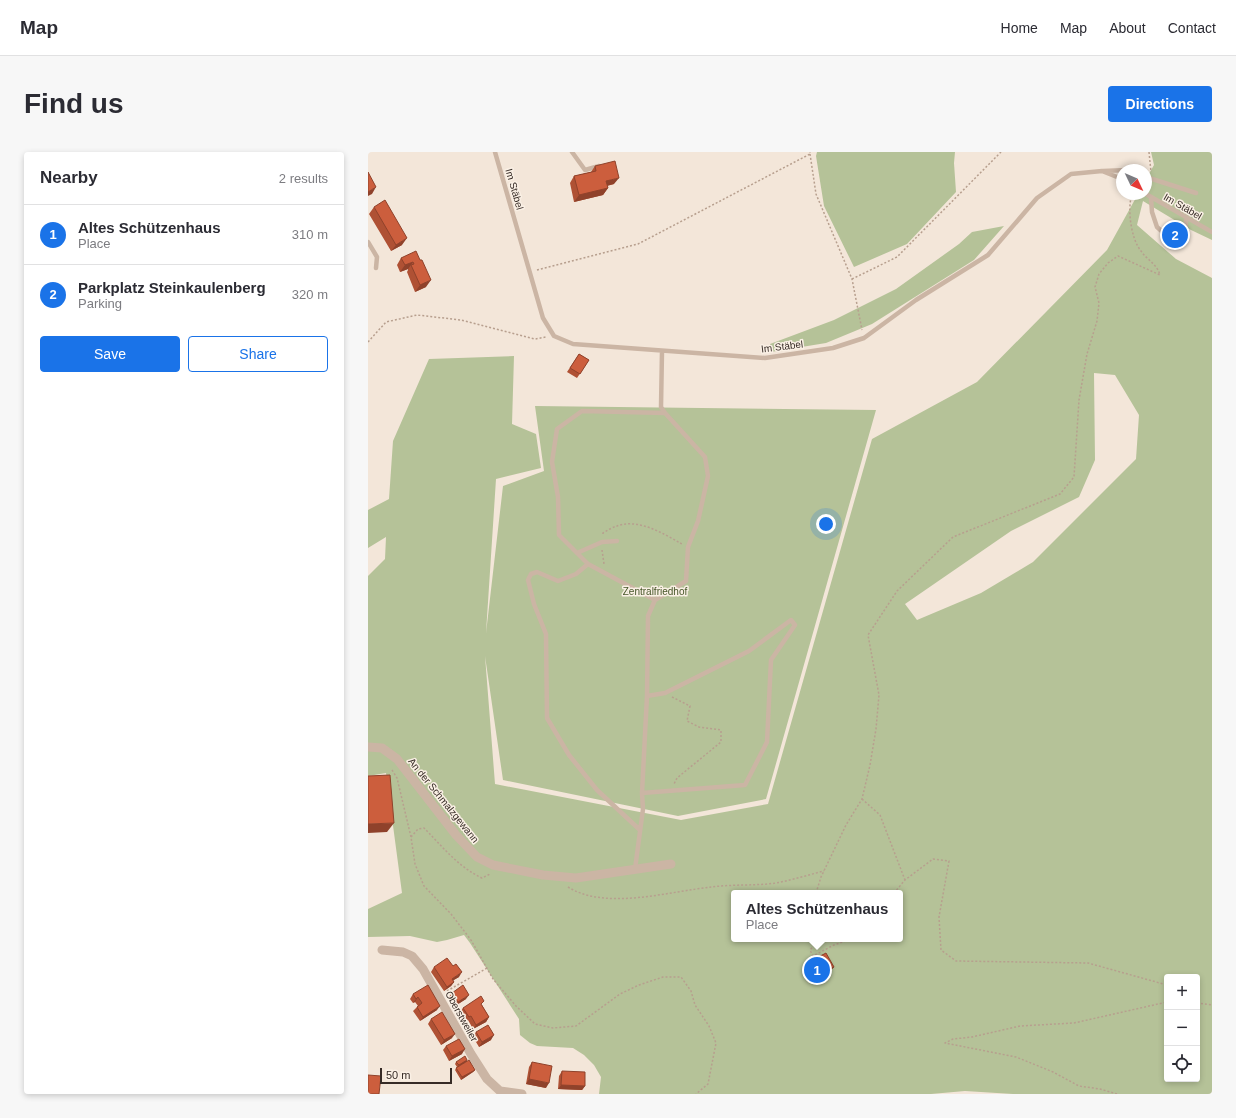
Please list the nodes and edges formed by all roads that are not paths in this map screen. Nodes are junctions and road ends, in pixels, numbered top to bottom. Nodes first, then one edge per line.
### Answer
1 (495, 152) edge
2 (572, 152) edge
3 (603, 165) edge
4 (1116, 170) edge
5 (1102, 171) junction
6 (1116, 177) edge
7 (1152, 179) edge
8 (1196, 193) dead end
9 (1152, 199) edge
10 (1151, 200) edge
11 (1186, 217) junction
12 (1212, 232) edge
13 (368, 242) edge
14 (376, 268) dead end
15 (662, 351) junction
16 (665, 413) junction
17 (617, 542) dead end
18 (577, 553) junction
19 (588, 564) junction
20 (655, 600) junction
21 (647, 696) junction
22 (368, 747) edge
23 (642, 793) junction
24 (640, 830) junction
25 (671, 864) dead end
26 (635, 869) junction
27 (382, 950) dead end
28 (522, 1094) edge

1 - 15 lane, Im Stäbel
2 - 3 lane
4 - 5 lane
5 - 6 lane, Im Stäbel
5 - 15 lane, Im Stäbel
7 - 8 lane
9 - 11 lane, Im Stäbel
10 - 11 lane
11 - 12 lane, Im Stäbel
13 - 14 lane
15 - 16 lane
16 - 18 lane
16 - 20 lane
17 - 18 lane
18 - 19 lane
19 - 20 lane
19 - 24 lane
20 - 21 lane
21 - 23 lane
21 - 23 lane
22 - 26 street, An der Schmalzgewann
23 - 24 lane
24 - 26 lane
25 - 26 street, An der Schmalzgewann
27 - 28 street, Oberstweiler

